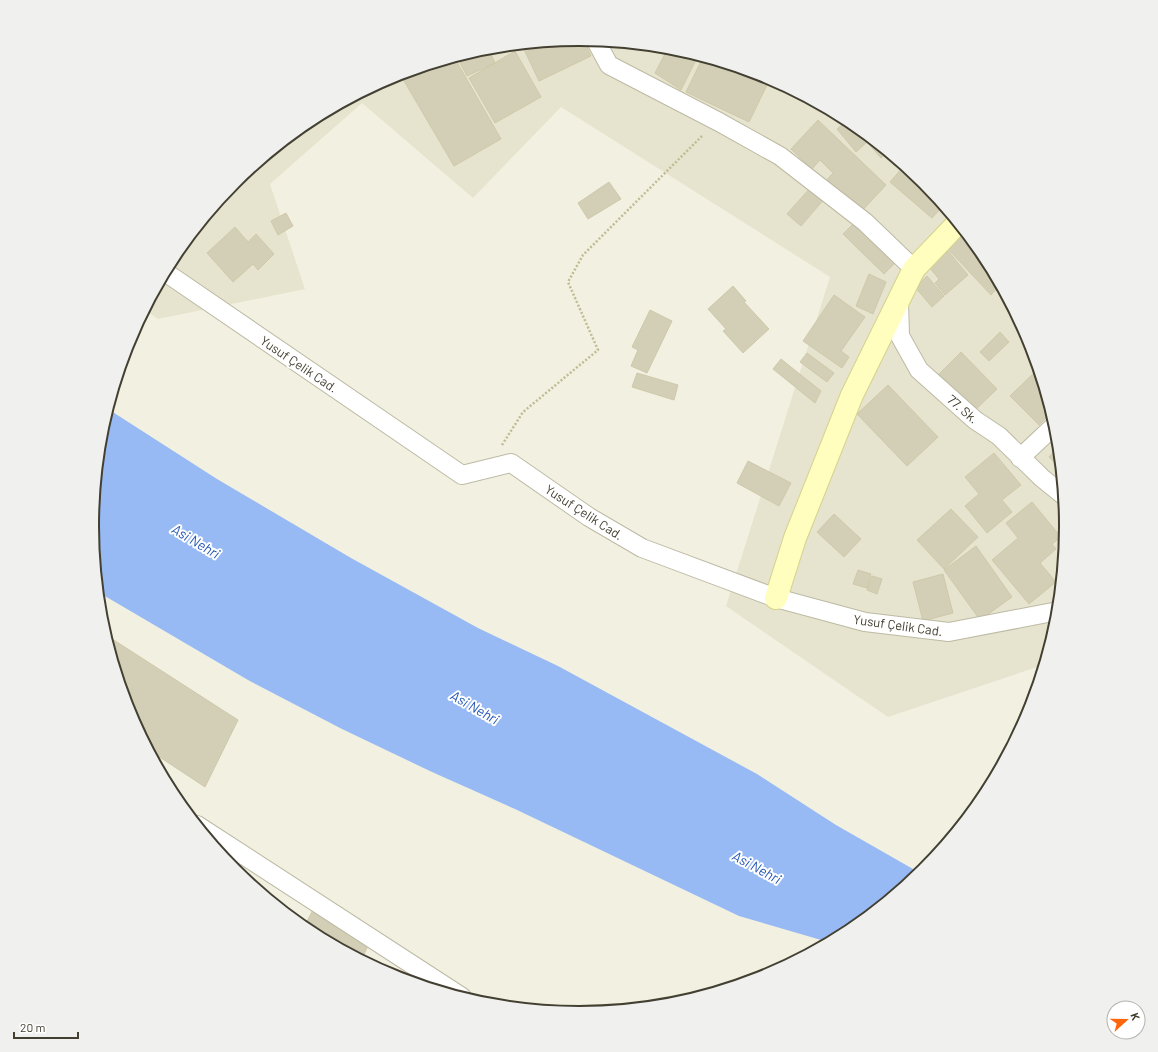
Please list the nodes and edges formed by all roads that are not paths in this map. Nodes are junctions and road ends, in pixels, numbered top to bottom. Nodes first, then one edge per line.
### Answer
1 (599, 47) edge
2 (955, 227) edge
3 (914, 269) junction
4 (170, 275) edge
5 (899, 302) junction
6 (1049, 429) edge
7 (1020, 458) junction
8 (1057, 489) edge
9 (776, 598) junction
10 (1051, 612) edge
11 (212, 835) edge
12 (448, 988) edge

1 - 3 street
2 - 3 street
3 - 5 street
4 - 9 street, Yusuf Çelik Cad.
5 - 7 street, 77. Sk.
5 - 9 street
6 - 7 street
7 - 8 street, 77. Sk.
9 - 10 street, Yusuf Çelik Cad.
11 - 12 street

